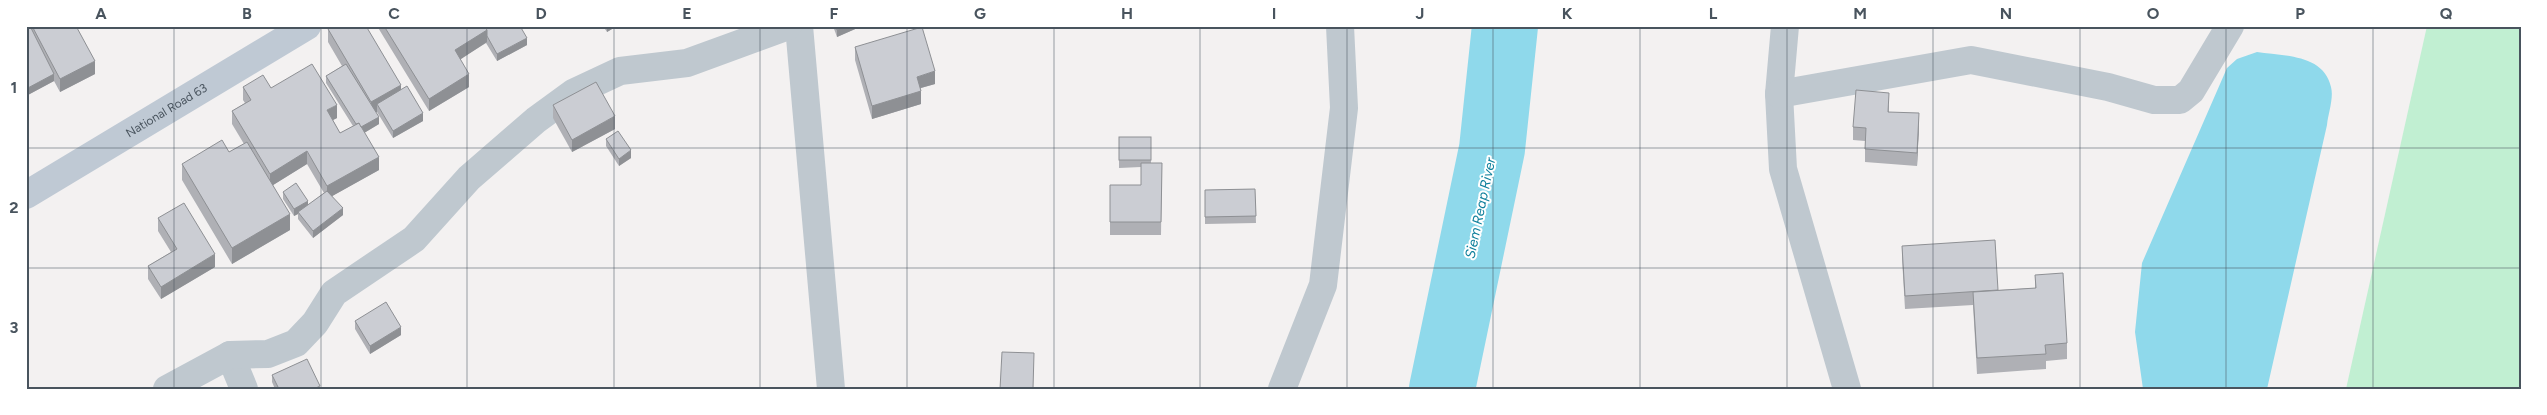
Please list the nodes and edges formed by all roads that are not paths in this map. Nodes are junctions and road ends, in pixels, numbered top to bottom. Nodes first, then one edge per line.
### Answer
1 (307, 26) edge
2 (788, 26) edge
3 (799, 26) edge
4 (1340, 26) edge
5 (1785, 26) edge
6 (2230, 26) edge
7 (1778, 94) junction
8 (26, 195) edge
9 (230, 355) junction
10 (167, 389) edge
11 (244, 389) edge
12 (831, 389) edge
13 (1282, 389) edge
14 (1847, 389) edge

1 - 8 street, National Road 63
2 - 9 street
3 - 12 street
4 - 13 street
5 - 7 street
6 - 7 street
7 - 14 street
9 - 10 street
9 - 11 street

